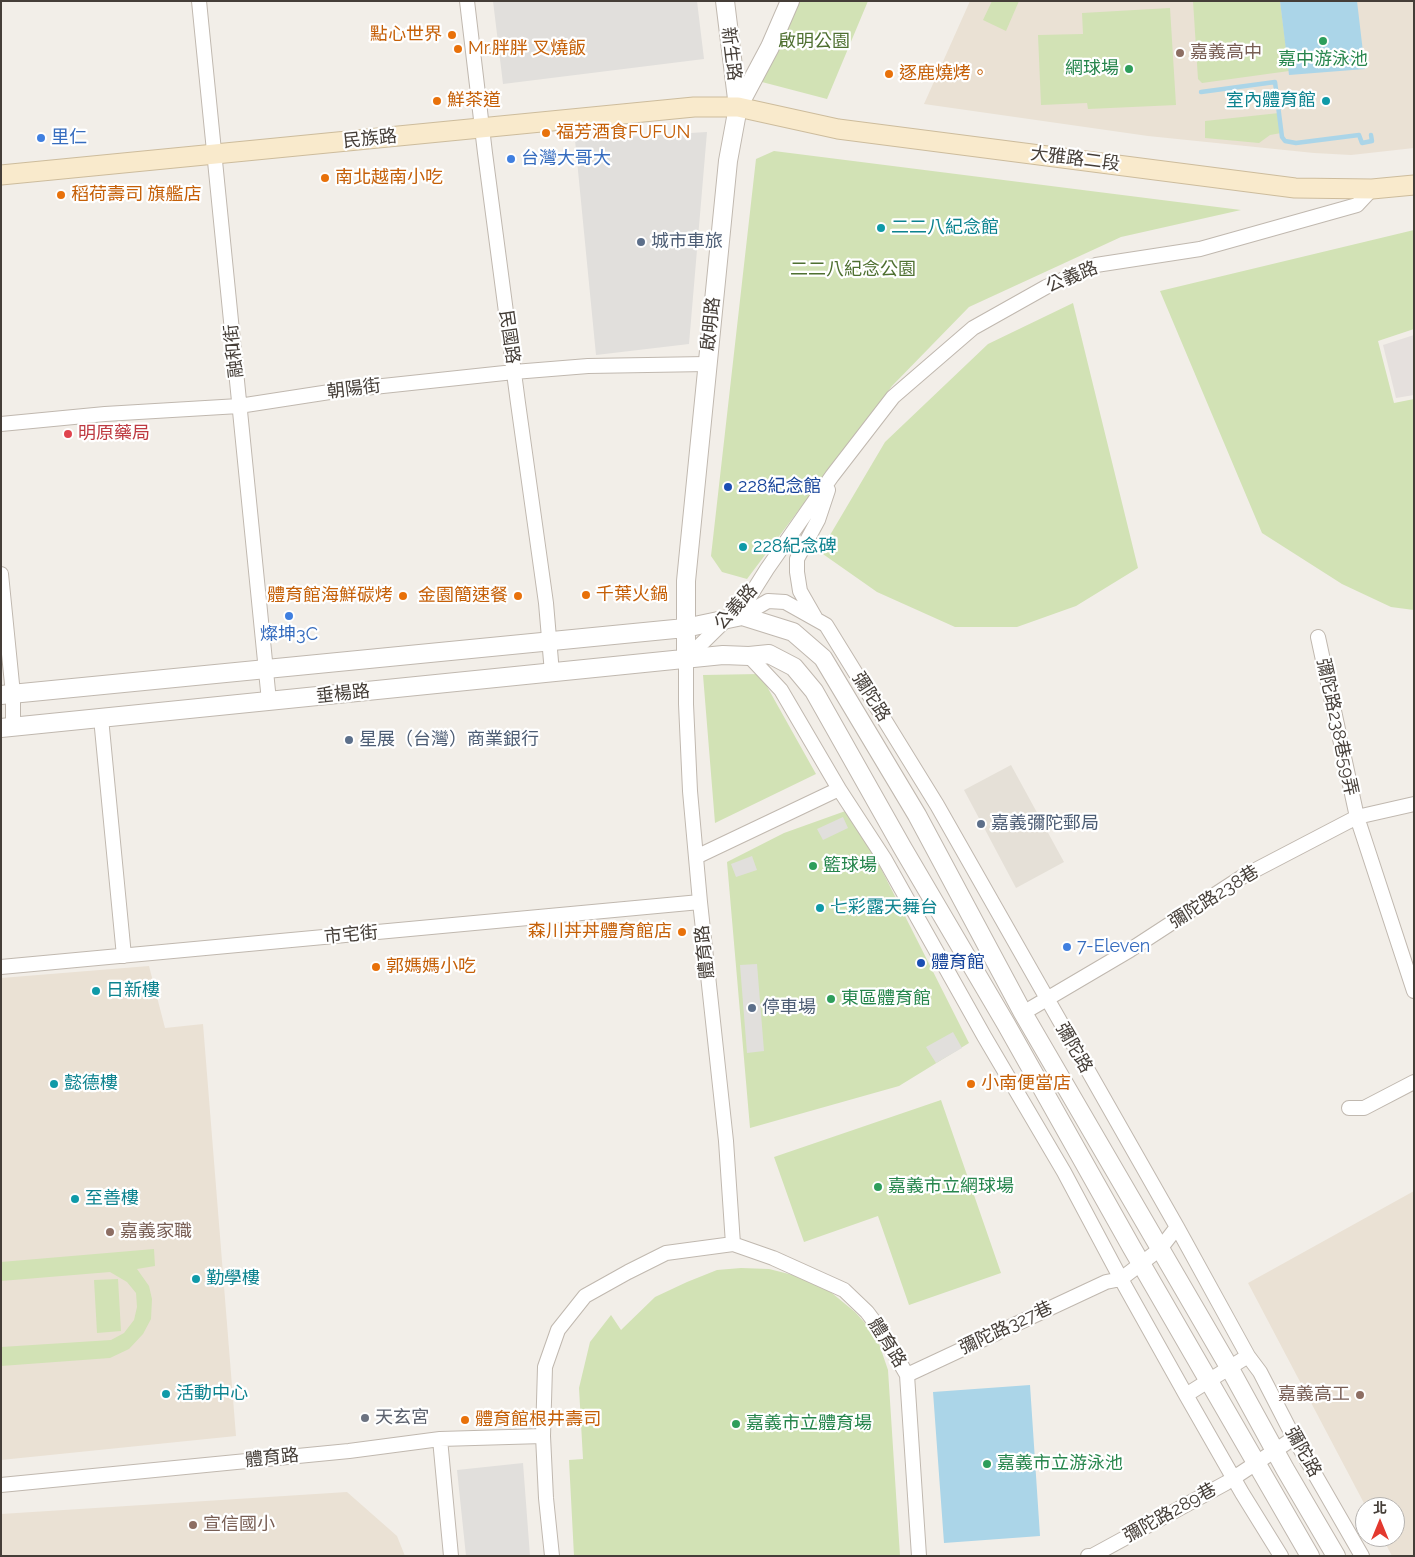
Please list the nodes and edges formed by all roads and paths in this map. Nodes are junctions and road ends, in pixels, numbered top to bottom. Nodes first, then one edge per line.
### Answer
1 (199, 1) edge
2 (467, 1) edge
3 (725, 1) edge
4 (790, 1) edge
5 (738, 106) junction
6 (483, 128) junction
7 (214, 154) junction
8 (1, 175) edge
9 (1414, 185) edge
10 (1372, 189) junction
11 (707, 364) junction
12 (514, 372) junction
13 (239, 406) junction
14 (1, 424) edge
15 (832, 476) junction
16 (1, 574) edge
17 (734, 618) junction
18 (816, 620) junction
19 (685, 628) junction
20 (1318, 637) dead end
21 (549, 642) junction
22 (749, 656) junction
23 (686, 659) junction
24 (266, 669) junction
25 (552, 673) junction
26 (7, 695) edge
27 (269, 701) junction
28 (101, 718) junction
29 (7, 727) edge
30 (839, 789) junction
31 (1414, 804) edge
32 (1357, 817) junction
33 (696, 858) junction
34 (700, 902) junction
35 (124, 956) junction
36 (1, 967) edge
37 (1414, 991) edge
38 (1047, 999) junction
39 (1023, 1013) junction
40 (1414, 1082) edge
41 (1349, 1108) dead end
42 (1177, 1227) junction
43 (733, 1244) junction
44 (1160, 1249) junction
45 (1142, 1264) junction
46 (1121, 1279) junction
47 (1248, 1356) junction
48 (1229, 1368) junction
49 (907, 1375) junction
50 (1209, 1380) junction
51 (1186, 1395) junction
52 (543, 1436) junction
53 (1294, 1438) junction
54 (440, 1439) junction
55 (1275, 1451) junction
56 (1256, 1463) junction
57 (1229, 1480) junction
58 (1, 1484) edge
59 (451, 1556) edge
60 (552, 1556) edge
61 (918, 1556) edge
62 (1088, 1556) edge
63 (1281, 1556) edge
64 (1310, 1556) edge
65 (1336, 1556) edge
66 (1362, 1556) edge

1 - 7 street, 融和街
2 - 6 street, 民國路
3 - 5 street, 新生路
4 - 5 street, 啟明路
5 - 6 main road, 民族路
5 - 10 main road, 大雅路二段
5 - 11 street, 啟明路
6 - 7 main road, 民族路
6 - 12 street, 民國路
7 - 8 main road, 民族路
7 - 13 street, 融和街
9 - 10 main road, 大雅路二段
10 - 15 street, 公義路
11 - 12 street, 朝陽街
11 - 19 street, 啟明路
12 - 13 street, 朝陽街
12 - 21 street, 民國路
13 - 14 street, 朝陽街
13 - 24 street, 融和街
15 - 17 street, 公義路
15 - 18 street, 公義路
16 - 26 street
17 - 18 street, 彌陀路
17 - 19 street, 彌陀路
17 - 23 street, 公義路
17 - 39 street, 彌陀路
18 - 38 street, 彌陀路
19 - 21 street, 垂楊路
19 - 23 street, 啟明路
20 - 32 street, 彌陀路238巷59弄
21 - 24 street, 垂楊路
21 - 25 street, 民國路
22 - 23 street
22 - 30 street
22 - 45 street
23 - 25 street, 垂楊路
23 - 33 street, 體育路
24 - 26 street, 垂楊路
24 - 27 street, 融和街
25 - 27 street, 垂楊路
26 - 29 street
27 - 28 street, 垂楊路
28 - 29 street, 垂楊路
28 - 35 street
30 - 33 street
30 - 46 street
31 - 32 street, 彌陀路238巷
32 - 37 street, 彌陀路238巷59弄
32 - 38 street, 彌陀路238巷
33 - 34 street, 體育路
34 - 35 street, 市宅街
34 - 43 street, 體育路
35 - 36 street, 市宅街
38 - 39 street, 彌陀路238巷
38 - 42 street, 彌陀路
39 - 44 street, 彌陀路
40 - 41 street
42 - 44 street
42 - 47 street, 彌陀路
43 - 49 street, 體育路
43 - 52 street, 體育路
44 - 45 street
44 - 48 street, 彌陀路
45 - 46 street
45 - 50 street
46 - 49 street, 彌陀路327巷
46 - 51 street
47 - 48 street
47 - 53 street, 彌陀路
48 - 50 street
48 - 55 street, 彌陀路
49 - 61 street, 體育路
50 - 51 street
50 - 56 street
51 - 57 street
52 - 54 street, 體育路
52 - 60 street, 體育路
53 - 55 street, 彌陀路289巷
53 - 66 street, 彌陀路
54 - 58 street, 體育路
54 - 59 street
55 - 56 street, 彌陀路289巷
55 - 65 street, 彌陀路
56 - 57 street, 彌陀路289巷
56 - 64 street
57 - 62 street, 彌陀路289巷
57 - 63 street

